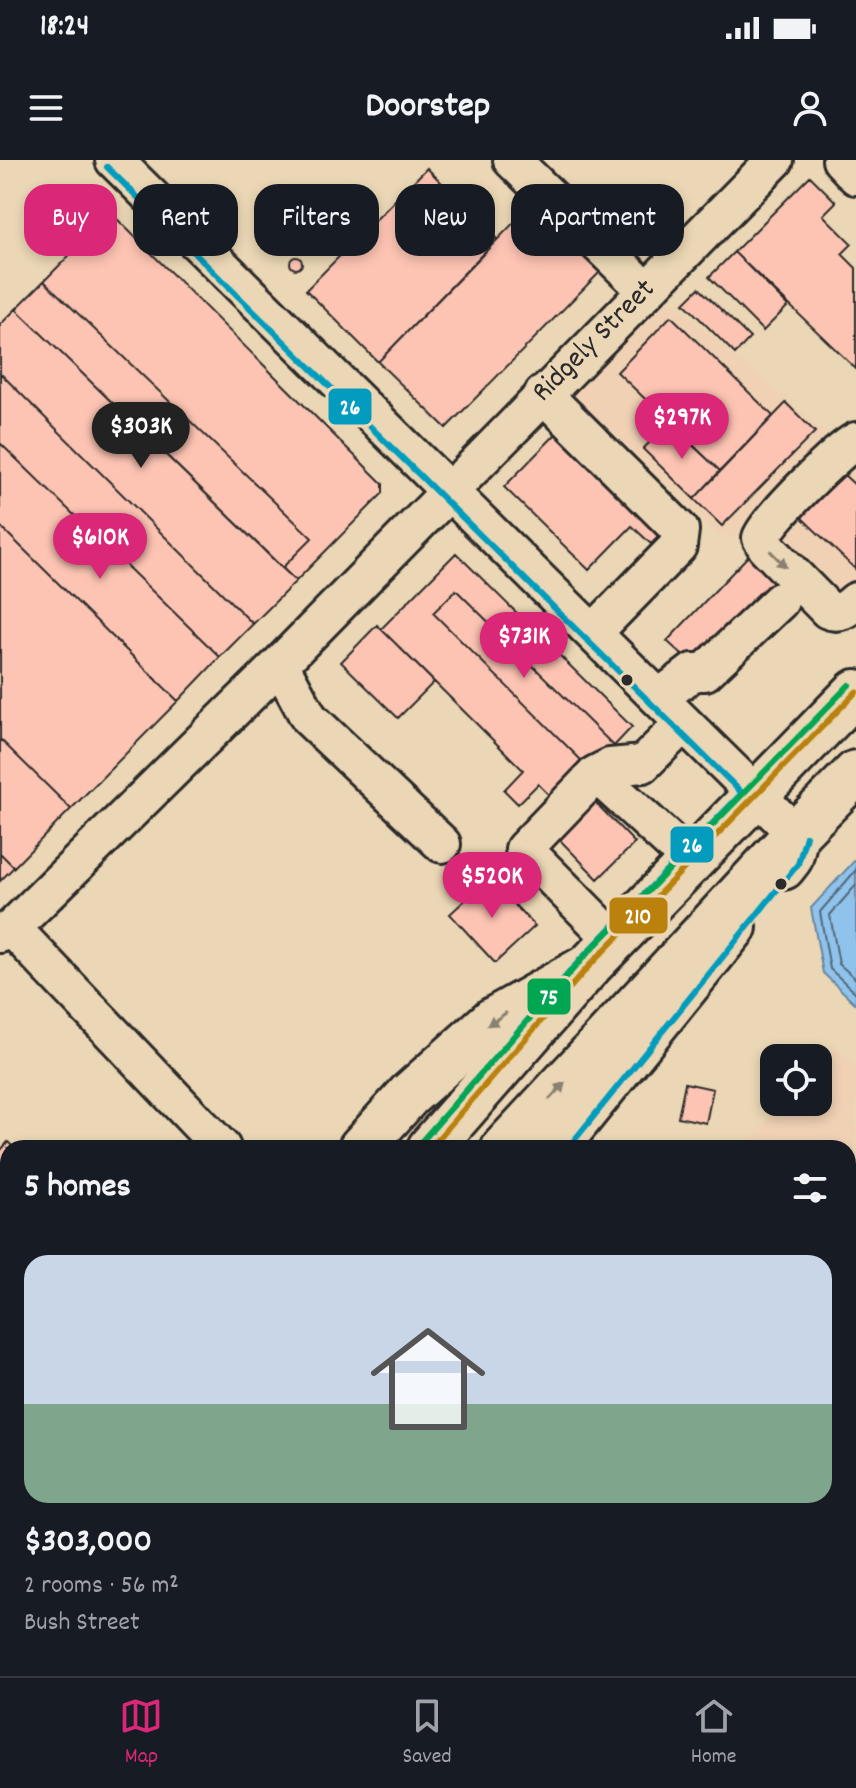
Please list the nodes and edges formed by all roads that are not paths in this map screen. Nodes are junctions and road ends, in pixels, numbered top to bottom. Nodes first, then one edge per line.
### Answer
1 (114, 160) edge
2 (512, 160) edge
3 (775, 160) edge
4 (841, 160) edge
5 (856, 176) edge
6 (646, 290) junction
7 (543, 394) junction
8 (856, 441) edge
9 (448, 490) junction
10 (780, 601) dead end
11 (856, 601) edge
12 (593, 633) junction
13 (280, 664) junction
14 (856, 692) edge
15 (671, 711) junction
16 (856, 773) edge
17 (596, 774) junction
18 (756, 793) junction
19 (796, 834) junction
20 (442, 844) dead end
21 (691, 861) junction
22 (6, 931) edge
23 (602, 953) junction
24 (473, 1097) junction
25 (214, 1140) edge
26 (368, 1140) edge
27 (417, 1140) edge
28 (437, 1140) edge
29 (511, 1140) edge
30 (561, 1140) edge

1 - 9 street
2 - 6 street
3 - 6 street, Ridgely Street
4 - 5 street
6 - 7 street, Ridgely Street
7 - 9 street, Ridgely Street
7 - 12 street
8 -> 11 street
9 - 12 street
9 - 13 street, Ridgely Street
10 - 15 street
12 - 15 street
13 - 20 street
13 - 22 street, Ridgely Street
14 - 18 main road
15 - 17 street
15 - 18 street
16 - 19 main road
17 - 21 street
17 - 23 street
18 - 19 street
18 - 21 main road
29 -> 19 main road
19 - 30 main road
21 - 23 main road
22 - 25 street
23 - 24 main road
23 -> 26 main road
24 - 27 main road
24 - 28 main road

